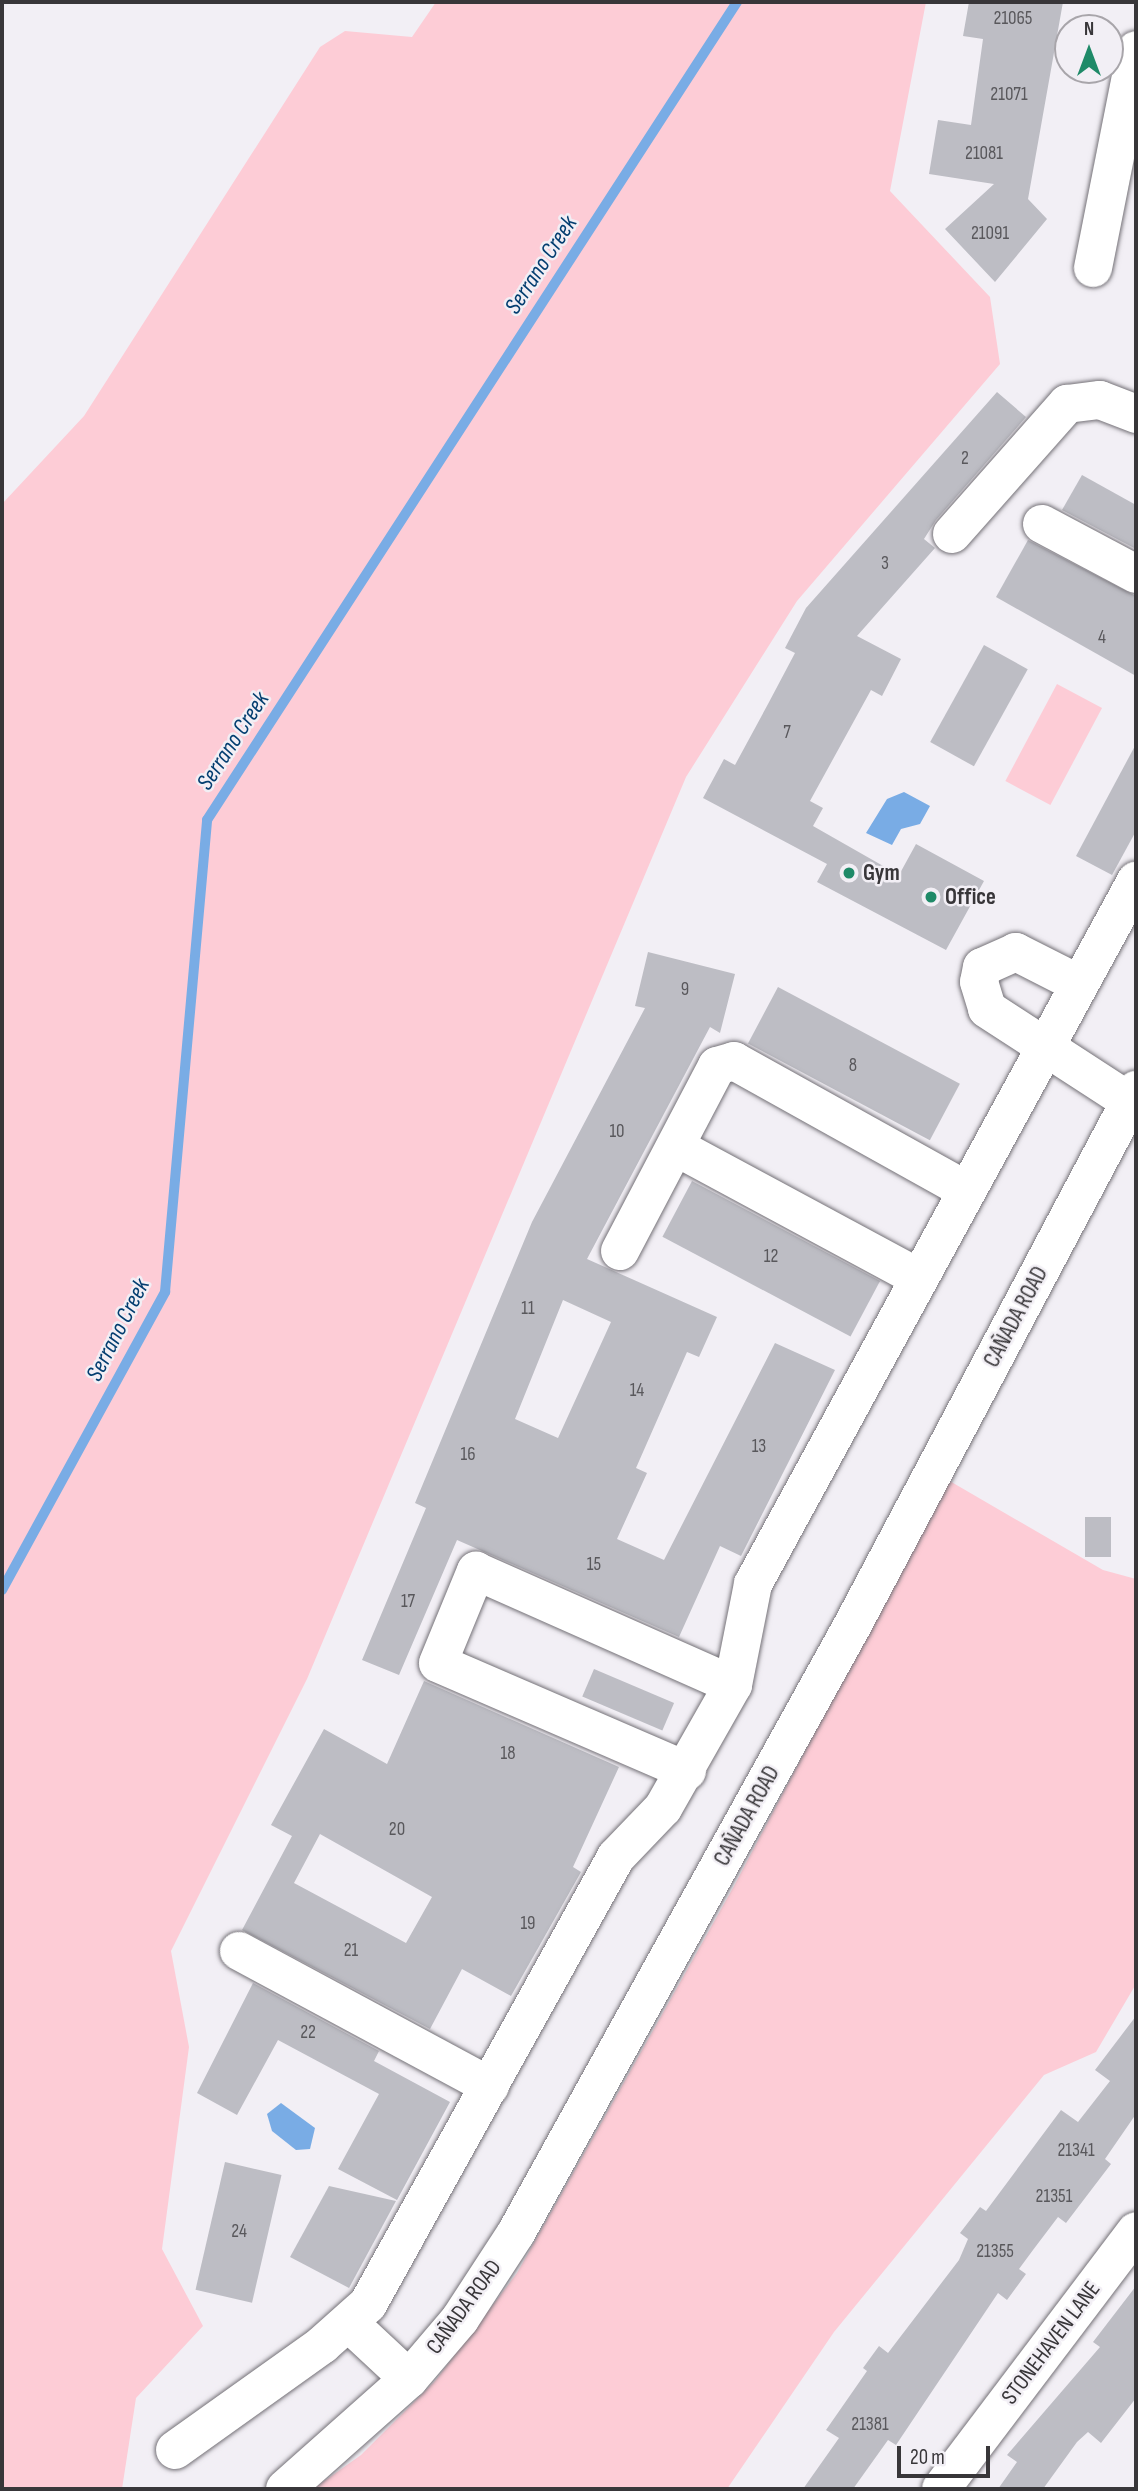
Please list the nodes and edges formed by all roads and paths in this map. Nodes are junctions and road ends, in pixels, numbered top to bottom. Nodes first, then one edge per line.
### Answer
1 (1136, 50) edge
2 (1130, 135) edge
3 (1093, 268) dead end
4 (1136, 414) edge
5 (1042, 524) dead end
6 (952, 534) dead end
7 (1136, 574) edge
8 (1136, 881) edge
9 (1079, 985) junction
10 (1044, 1047) junction
11 (1133, 1096) edge
12 (676, 1147) junction
13 (966, 1190) junction
14 (620, 1251) dead end
15 (917, 1277) junction
16 (733, 1685) junction
17 (687, 1771) junction
18 (239, 1951) dead end
19 (490, 2086) junction
20 (1136, 2231) edge
21 (349, 2323) junction
22 (410, 2379) junction
23 (175, 2450) dead end
24 (285, 2489) edge
25 (941, 2489) edge

1 - 2 street
2 - 3 street
4 - 6 street
5 - 7 street
8 - 9 street
9 - 10 street
9 - 10 street
10 - 11 street
10 - 13 street
11 - 22 street, CAÑADA ROAD
12 - 13 street
12 - 14 street
12 - 15 street
13 - 15 street
15 - 16 street
16 - 17 street
16 - 17 street
17 - 19 street
18 - 19 street
19 - 21 street
20 - 25 street, STONEHAVEN LANE
21 - 22 street
21 - 23 street
22 - 24 street, CAÑADA ROAD

